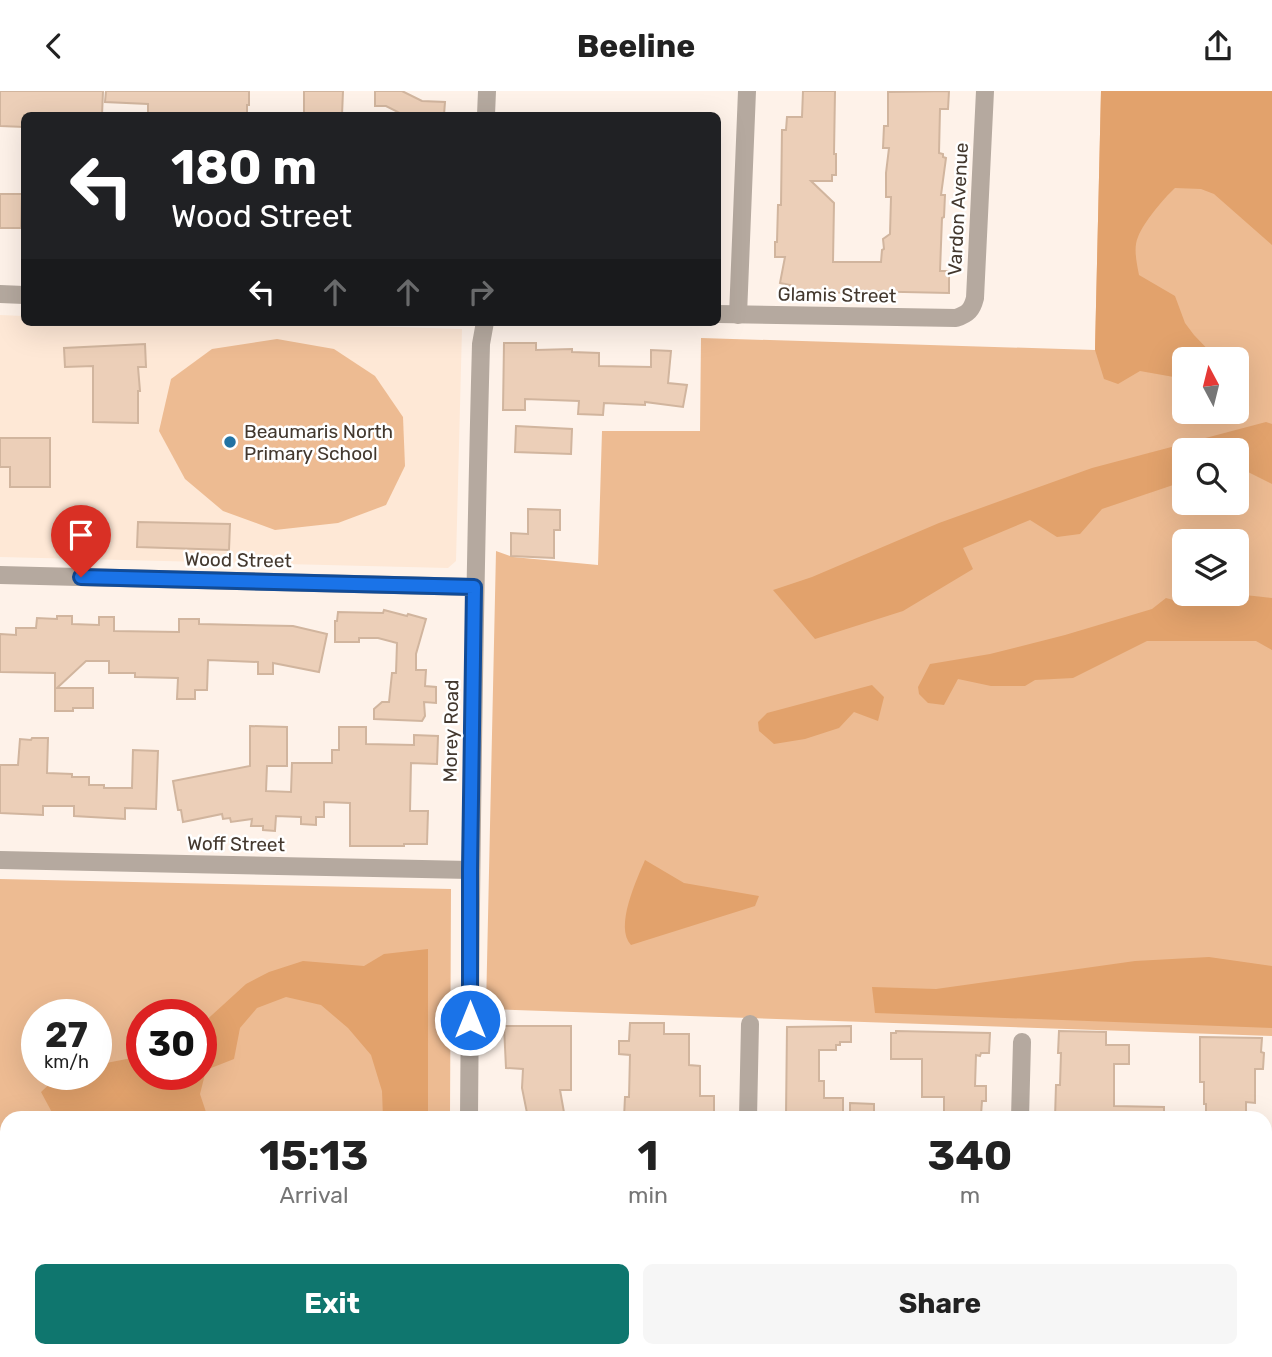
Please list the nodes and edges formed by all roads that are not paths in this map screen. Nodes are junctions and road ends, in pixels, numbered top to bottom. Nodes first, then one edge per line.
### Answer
1 (487, 91) edge
2 (747, 91) edge
3 (985, 91) edge
4 (486, 112) edge
5 (0, 294) edge
6 (21, 295) edge
7 (721, 314) edge
8 (738, 315) junction
9 (956, 318) joint
10 (478, 326) edge
11 (484, 326) edge
12 (481, 344) junction
13 (0, 575) edge
14 (474, 587) junction
15 (0, 860) edge
16 (470, 870) junction
17 (750, 1024) dead end
18 (1022, 1042) dead end
19 (469, 1111) edge
20 (748, 1111) edge
21 (1020, 1111) edge

1 - 4 street
2 - 8 street
3 - 9 street, Vardon Avenue
5 - 6 street
7 - 8 street, Glamis Street
8 - 9 street, Glamis Street
10 - 12 street, Morey Road
11 - 12 street, Morey Road
12 - 14 street, Morey Road
13 - 14 street, Wood Street
14 - 16 street, Morey Road
15 - 16 street, Woff Street
16 - 19 street, Morey Road
17 - 20 street
18 - 21 street

